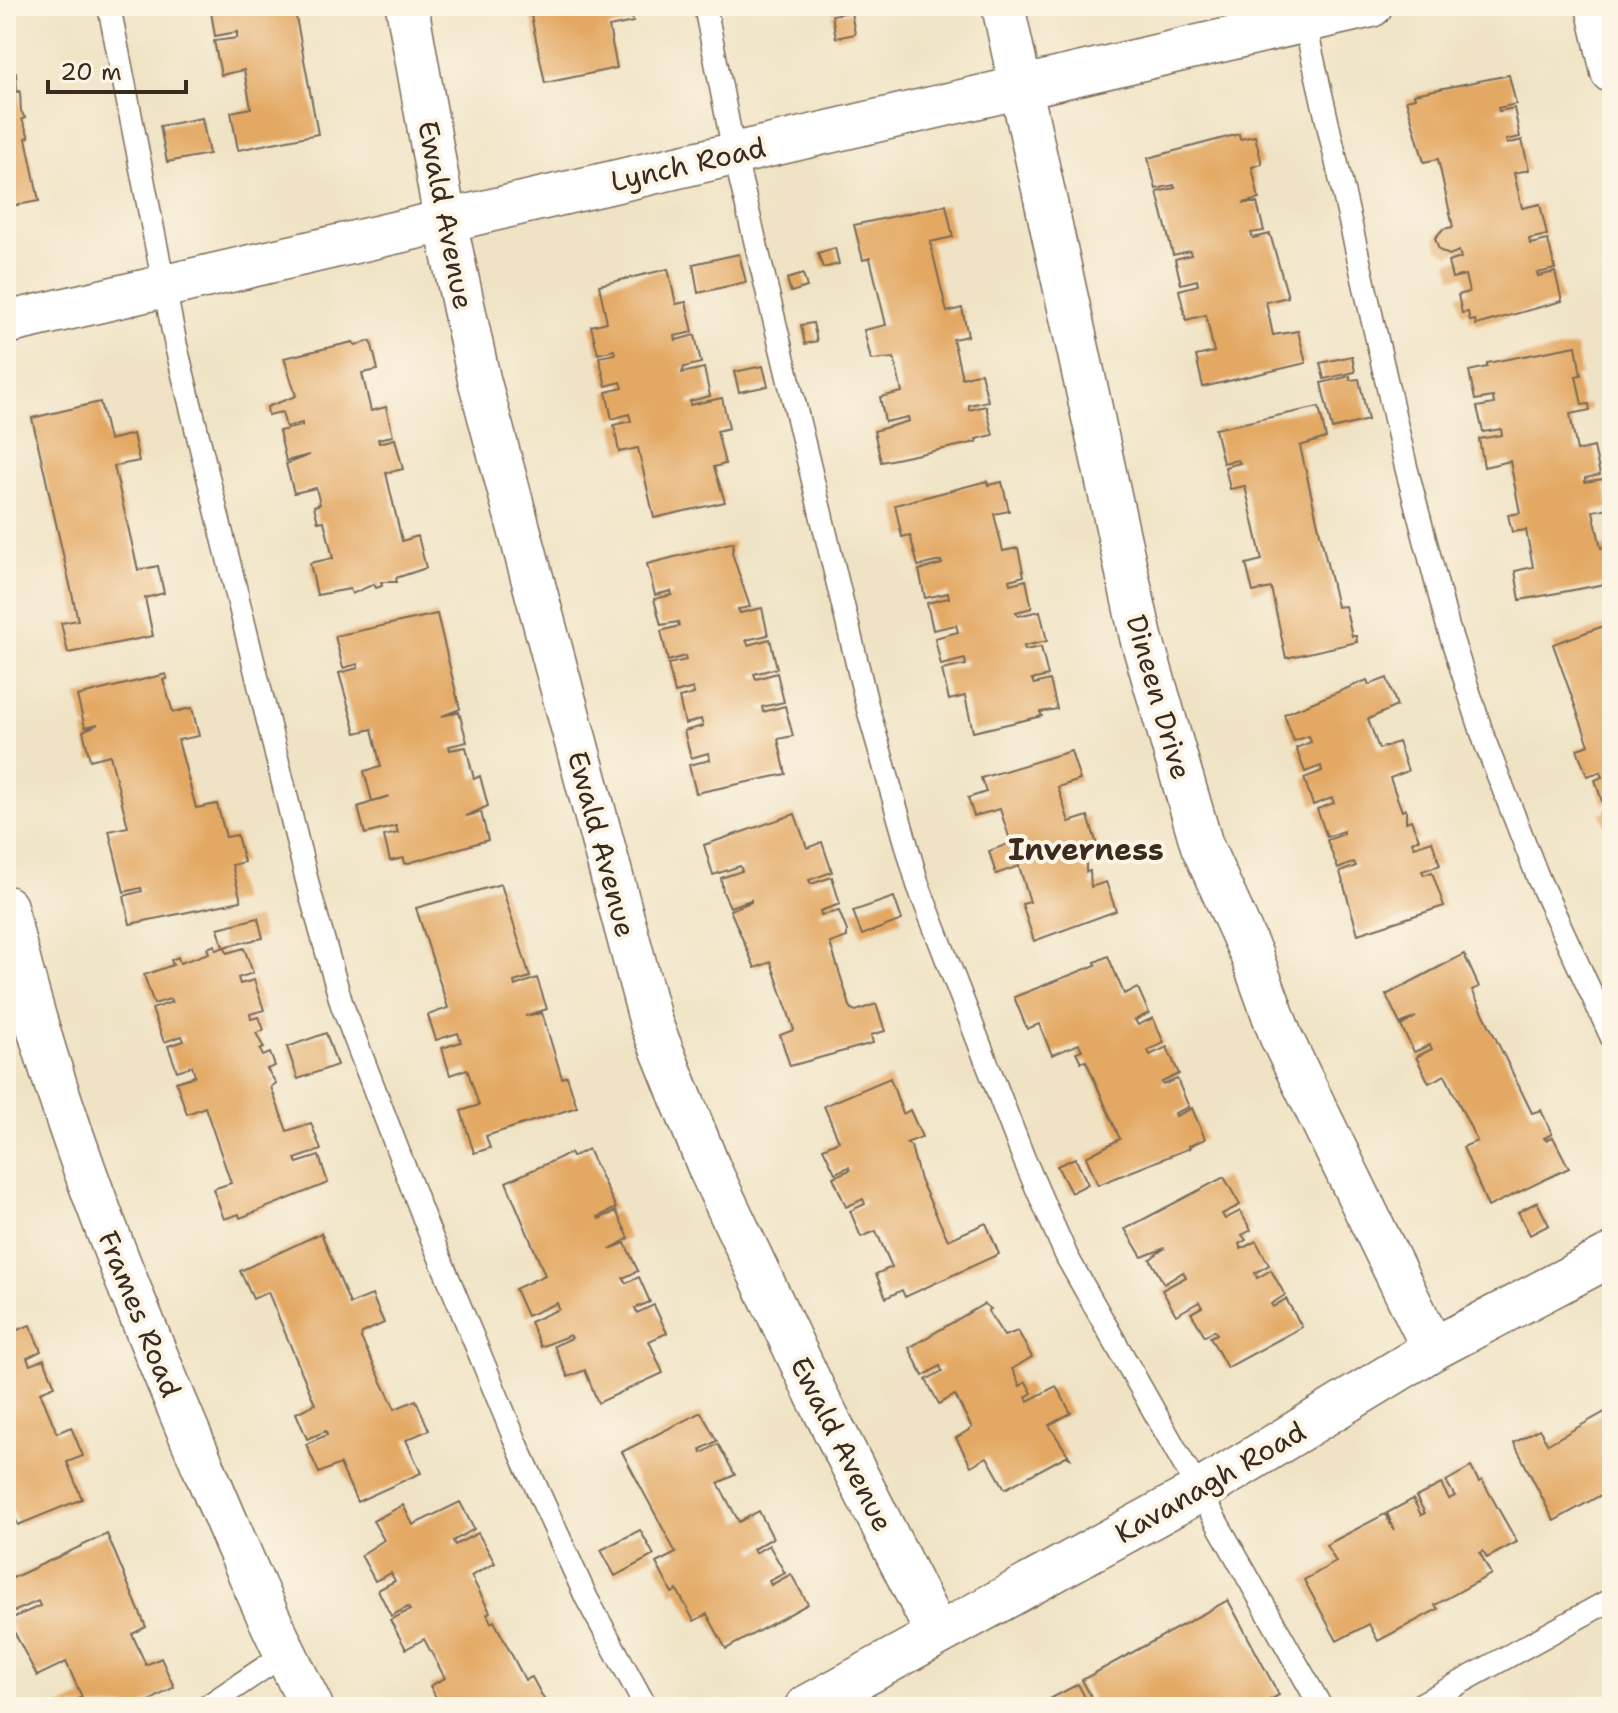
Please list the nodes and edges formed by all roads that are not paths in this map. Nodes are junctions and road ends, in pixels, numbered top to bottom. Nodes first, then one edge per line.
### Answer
1 (109, 6) edge
2 (407, 6) edge
3 (705, 6) edge
4 (1003, 6) edge
5 (1371, 6) edge
6 (1597, 6) edge
7 (1302, 14) edge
8 (1612, 72) edge
9 (1020, 87) junction
10 (734, 153) junction
11 (445, 220) junction
12 (163, 286) junction
13 (6, 323) edge
14 (6, 907) edge
15 (1612, 1038) edge
16 (1612, 1255) edge
17 (1433, 1349) junction
18 (1198, 1492) junction
19 (1612, 1599) edge
20 (937, 1634) junction
21 (286, 1653) junction
22 (206, 1707) edge
23 (312, 1707) edge
24 (646, 1707) edge
25 (806, 1707) edge
26 (1321, 1707) edge
27 (1416, 1707) edge

1 - 12 lane
2 - 11 street, Ewald Avenue
3 - 10 lane
4 - 9 street, Dineen Drive
5 - 7 street, Lynch Road
6 - 8 street
7 - 9 street, Lynch Road
7 - 15 lane
9 - 10 street, Lynch Road
9 - 17 street, Dineen Drive
10 - 11 street, Lynch Road
10 - 18 lane
11 - 12 street, Lynch Road
11 - 20 street, Ewald Avenue
12 - 13 street, Lynch Road
12 - 24 lane
14 - 21 street, Frames Road
16 - 17 street, Kavanagh Road
17 - 18 street, Kavanagh Road
18 - 20 street, Kavanagh Road
18 - 26 lane
19 - 27 lane
20 - 25 street, Kavanagh Road
21 - 22 lane
21 - 23 street, Frames Road

